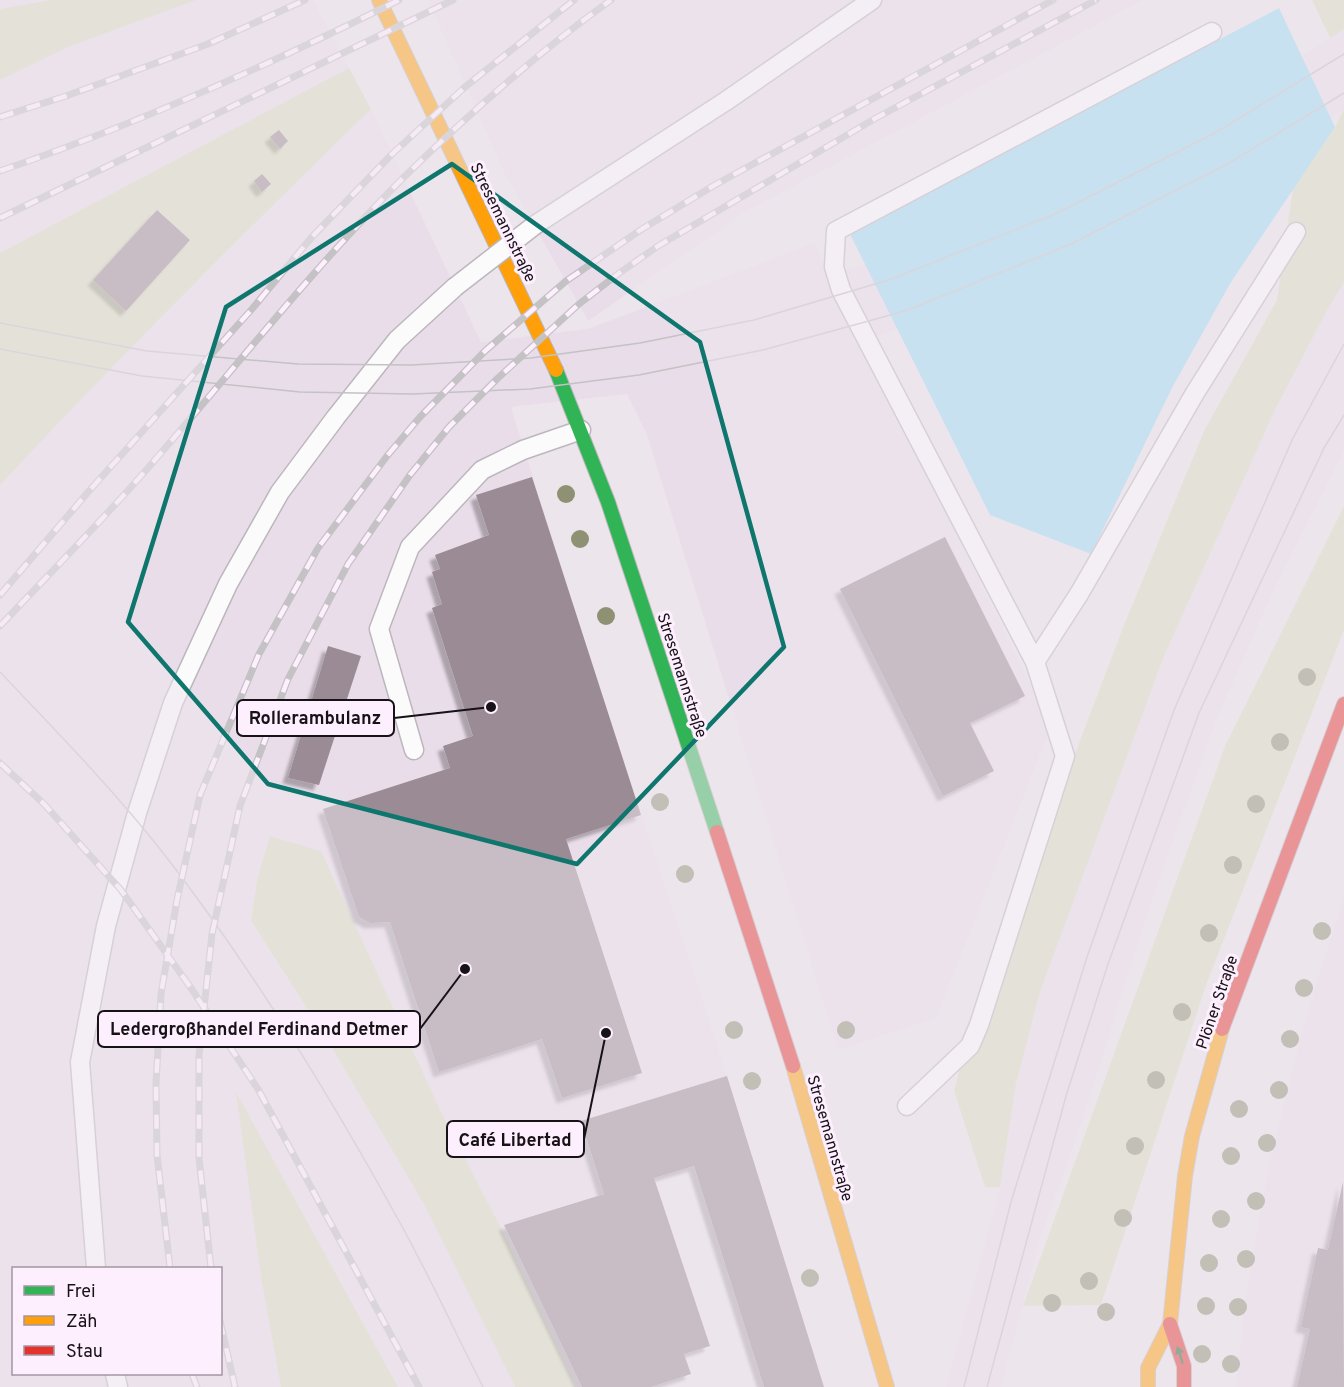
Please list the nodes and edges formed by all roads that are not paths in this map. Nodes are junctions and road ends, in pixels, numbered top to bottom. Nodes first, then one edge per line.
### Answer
1 (379, 0) edge
2 (872, 0) edge
3 (1212, 32) dead end
4 (1296, 232) dead end
5 (581, 430) junction
6 (1035, 662) junction
7 (1344, 704) edge
8 (414, 750) dead end
9 (907, 1106) dead end
10 (96, 1267) edge
11 (1170, 1324) junction
12 (887, 1387) edge
13 (1148, 1387) edge
14 (1184, 1387) edge

1 - 5 main road, Stresemannstraße
2 - 10 lane, bridge
3 - 6 lane
4 - 6 lane
5 - 8 lane
5 - 12 main road, Stresemannstraße
6 - 9 lane
7 - 11 main road, Plöner Straße
11 - 13 main road, Plöner Straße
14 -> 11 main road, Plöner Straße

